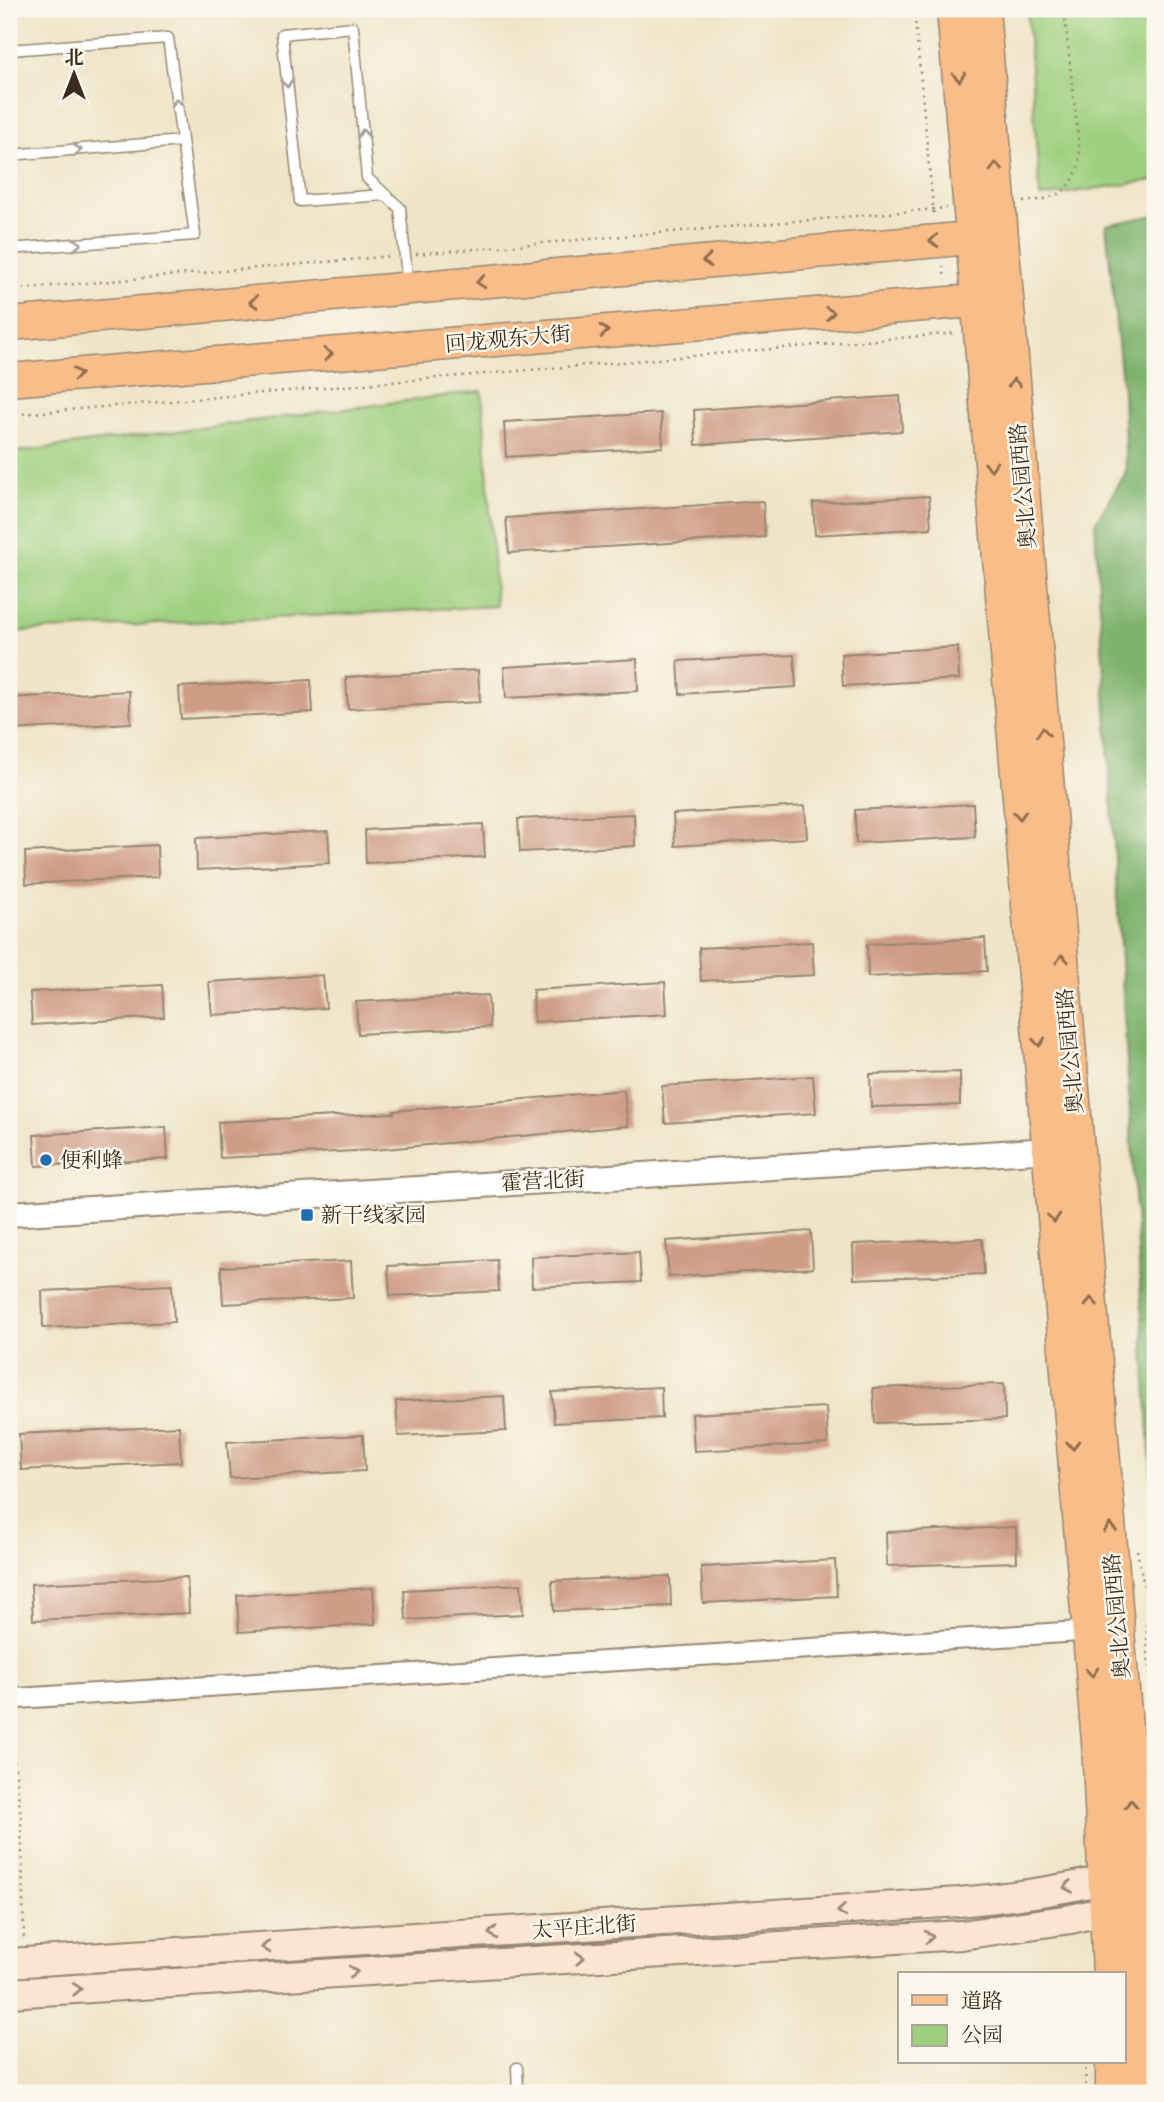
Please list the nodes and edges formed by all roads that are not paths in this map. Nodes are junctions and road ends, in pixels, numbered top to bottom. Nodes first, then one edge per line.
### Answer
1 (953, 9) edge
2 (983, 9) edge
3 (9, 50) edge
4 (182, 141) junction
5 (9, 155) edge
6 (384, 195) junction
7 (987, 236) junction
8 (9, 249) edge
9 (409, 288) junction
10 (978, 300) junction
11 (9, 324) edge
12 (9, 380) edge
13 (1063, 1150) junction
14 (9, 1214) edge
15 (1088, 1631) junction
16 (9, 1699) edge
17 (1132, 1872) edge
18 (1133, 1905) edge
19 (9, 1963) edge
20 (1111, 1972) edge
21 (9, 1993) edge
22 (1112, 2064) edge
23 (517, 2068) dead end
24 (518, 2093) edge
25 (1112, 2093) edge
26 (1143, 2093) edge

1 -> 7 main road, 奥北公园西路
7 -> 2 main road, 奥北公园西路
4 -> 3 lane
5 -> 4 lane
8 -> 4 lane
6 -> 6 lane
6 - 9 lane
7 -> 9 main road
7 - 10 main road, 奥北公园西路
9 -> 11 main road
12 -> 10 main road, 回龙观东大街
10 - 13 main road, 奥北公园西路
13 - 14 street, 霍营北街
13 -> 15 main road, 奥北公园西路
17 -> 13 main road, 奥北公园西路
15 - 16 street
15 -> 17 main road, 奥北公园西路
17 - 18 main road, 奥北公园西路
17 -> 19 main road, 太平庄北街
18 - 20 main road, 奥北公园西路
21 -> 18 main road, 太平庄北街
18 - 26 main road, 奥北公园西路
22 - 25 main road
23 - 24 lane

